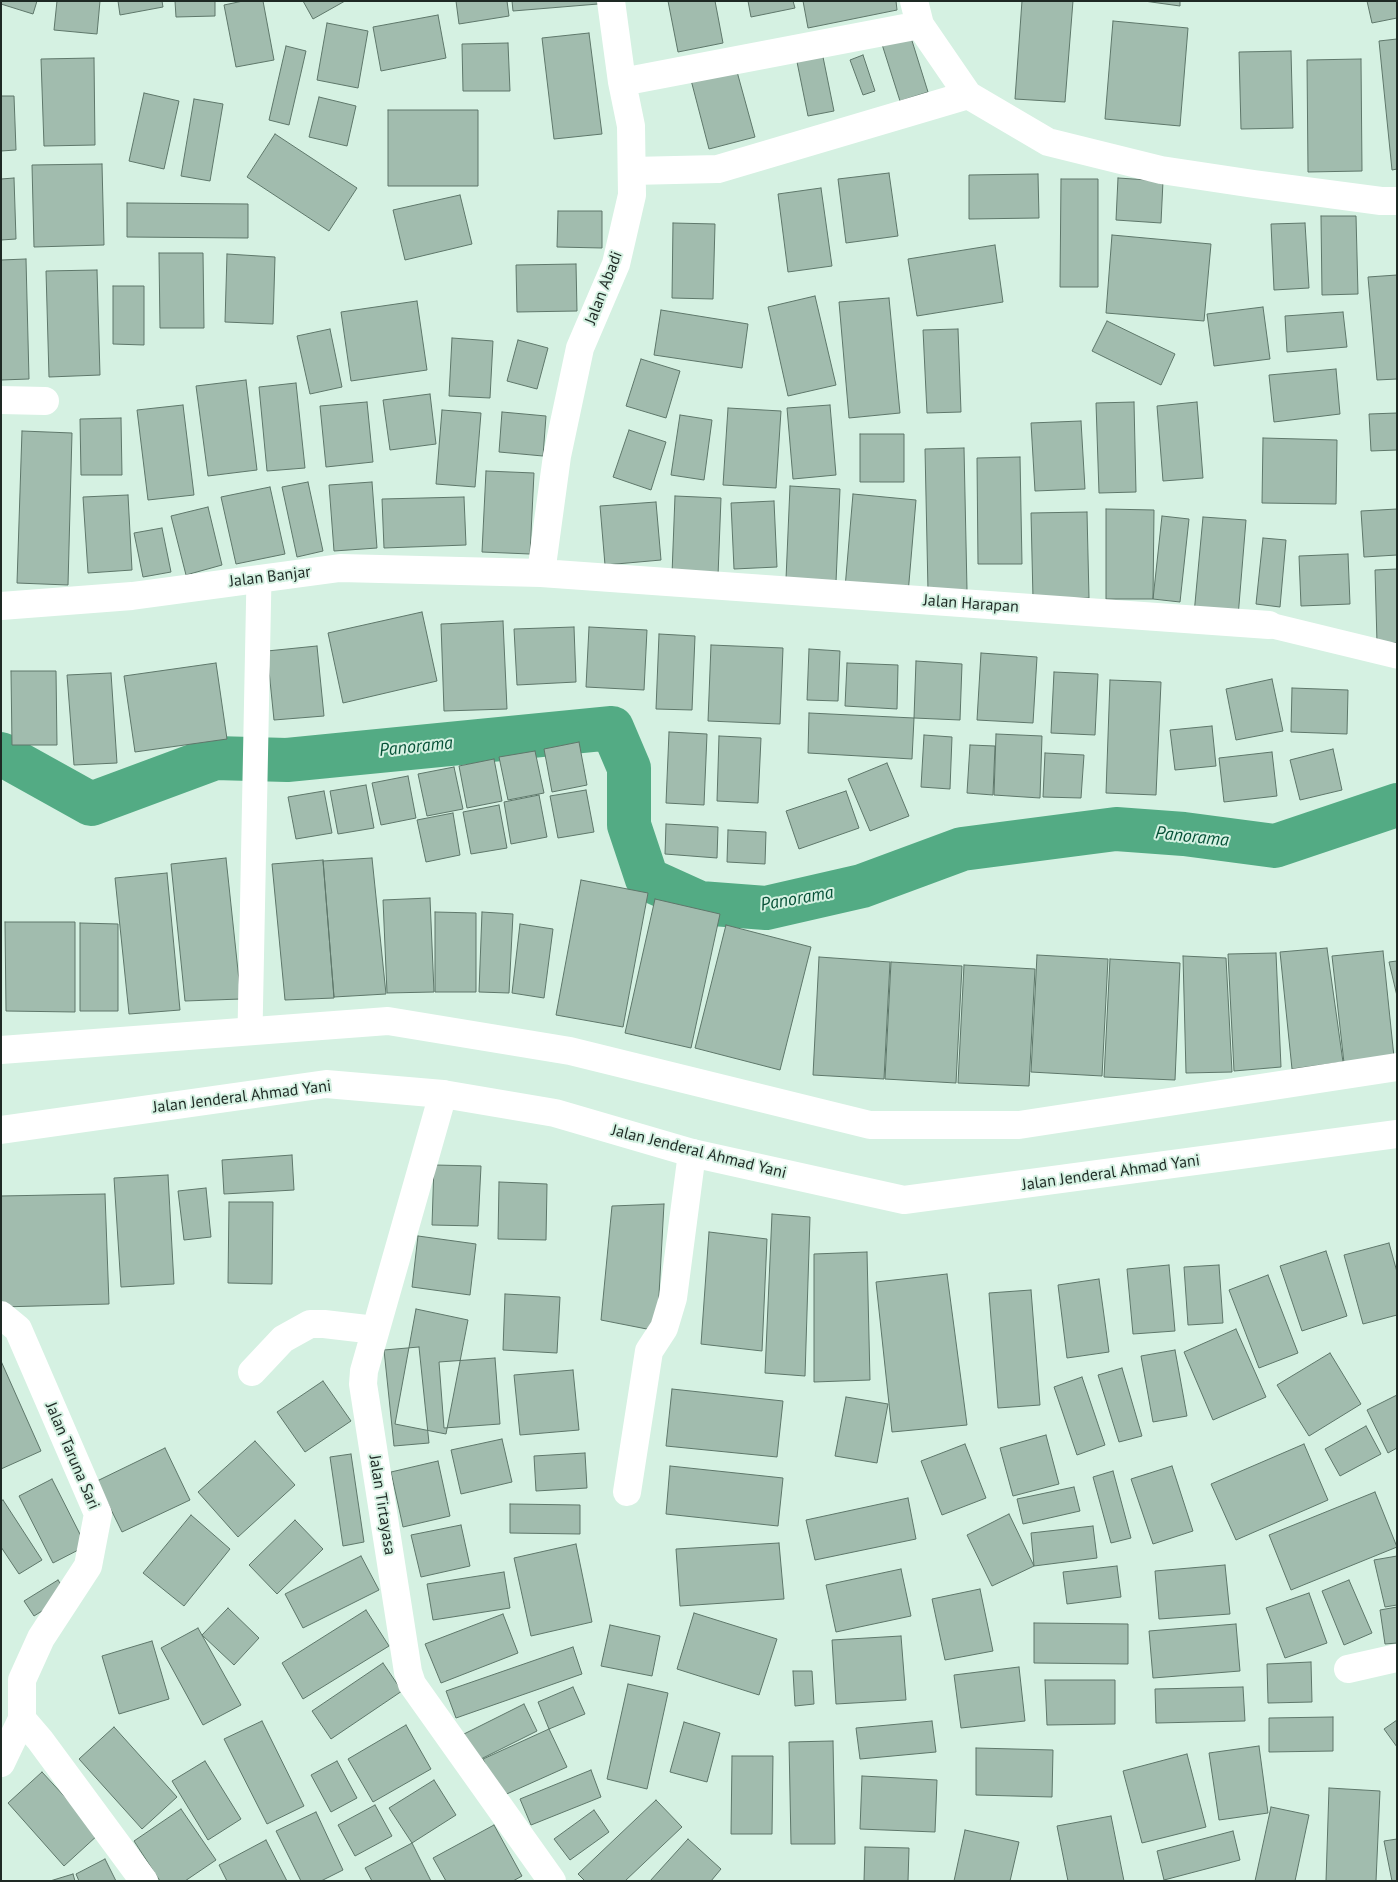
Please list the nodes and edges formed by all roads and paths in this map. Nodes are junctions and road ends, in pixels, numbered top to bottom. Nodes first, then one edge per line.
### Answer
1 (611, 1) edge
2 (917, 13) edge
3 (622, 82) junction
4 (968, 95) junction
5 (632, 171) junction
6 (1397, 201) edge
7 (1, 400) edge
8 (45, 401) dead end
9 (541, 573) junction
10 (259, 578) junction
11 (1, 606) edge
12 (1268, 625) joint
13 (1397, 656) edge
14 (250, 1031) junction
15 (1, 1050) edge
16 (1397, 1067) edge
17 (443, 1094) junction
18 (1, 1130) edge
19 (1397, 1134) edge
20 (692, 1153) junction
21 (1, 1315) edge
22 (375, 1330) junction
23 (252, 1372) dead end
24 (626, 1492) dead end
25 (1397, 1658) edge
26 (1348, 1670) dead end
27 (22, 1719) junction
28 (1, 1763) edge
29 (144, 1881) edge
30 (552, 1881) edge

1 - 3 street, Jalan Abadi
2 - 3 street
2 - 4 street
3 - 5 street, Jalan Abadi
4 - 5 street
4 - 6 street
5 - 9 street, Jalan Abadi
7 - 8 street
9 - 10 street, Jalan Banjar
9 - 12 street, Jalan Harapan
10 - 11 street, Jalan Banjar
10 - 14 lane
12 - 13 lane, Jalan Harapan
14 - 15 street
14 - 16 street
17 - 18 street, Jalan Jenderal Ahmad Yani
17 - 20 street, Jalan Jenderal Ahmad Yani
17 - 22 street, Jalan Tirtayasa
19 - 20 street, Jalan Jenderal Ahmad Yani
20 - 24 street
21 - 27 street, Jalan Taruna Sari
22 - 23 street
22 - 30 street, Jalan Tirtayasa
25 - 26 street
27 - 28 street
27 - 29 street

